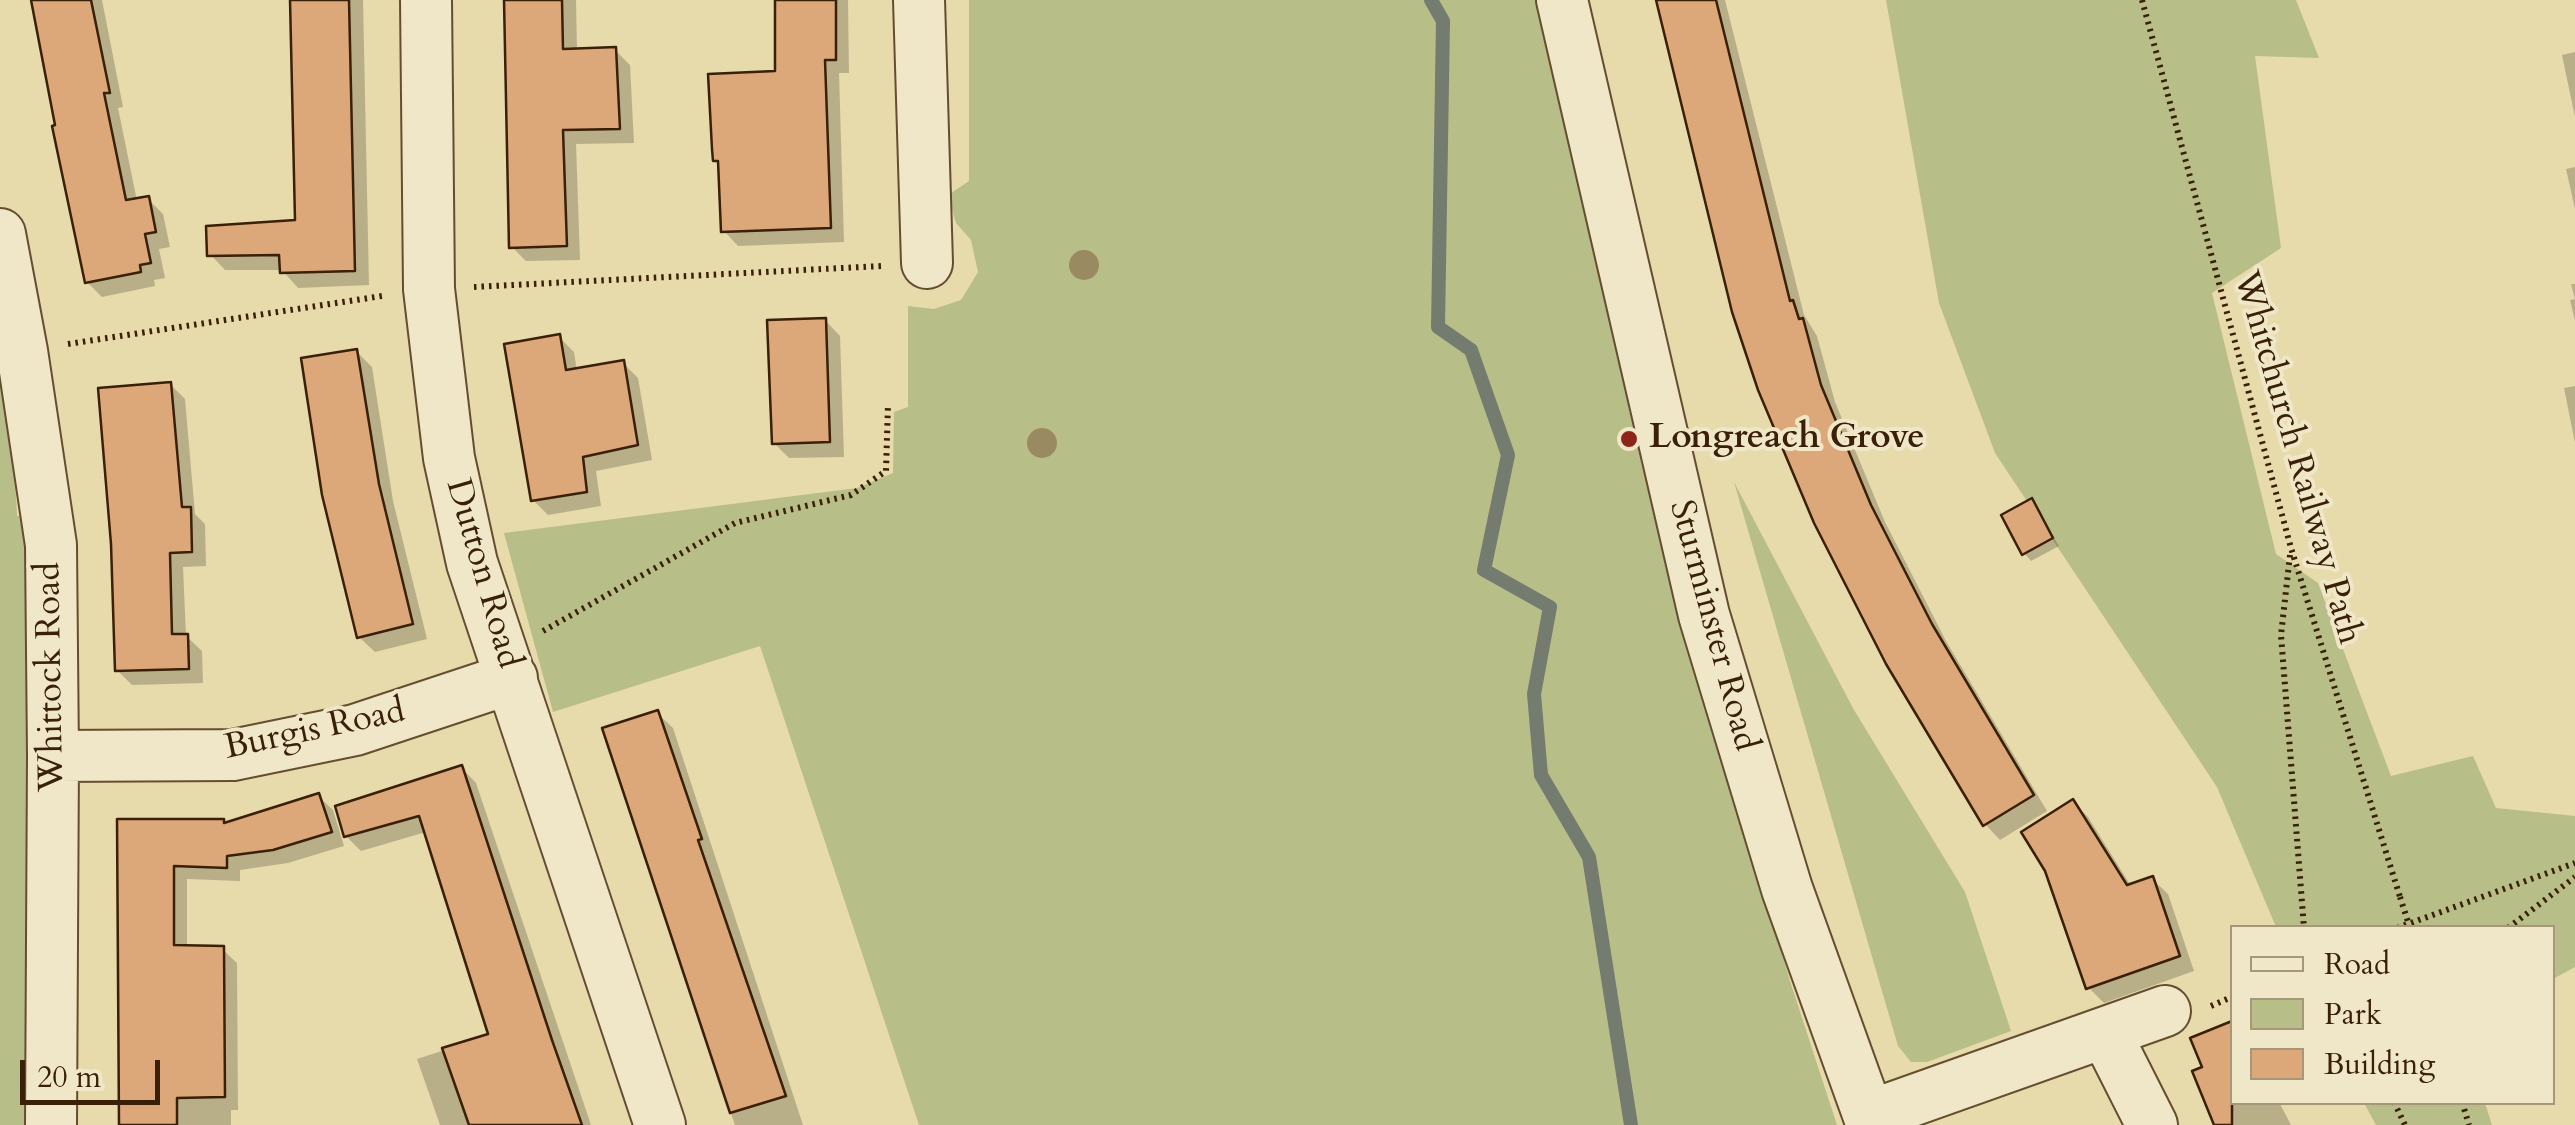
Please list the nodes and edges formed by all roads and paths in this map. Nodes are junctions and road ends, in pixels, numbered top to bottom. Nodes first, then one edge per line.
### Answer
1 (426, 0) edge
2 (919, 0) edge
3 (1562, 0) edge
4 (2142, 0) edge
5 (0, 234) edge
6 (927, 264) dead end
7 (867, 266) dead end
8 (832, 268) dead end
9 (888, 404) dead end
10 (2291, 548) junction
11 (508, 667) junction
12 (54, 756) junction
13 (2575, 864) edge
14 (2575, 877) edge
15 (2304, 925) edge
16 (2405, 925) edge
17 (2409, 925) edge
18 (2512, 925) edge
19 (2165, 1012) dead end
20 (2106, 1034) junction
21 (1871, 1120) edge
22 (51, 1125) edge
23 (660, 1125) edge
24 (2152, 1125) edge

1 - 11 street, Dutton Road
2 - 6 street
3 - 21 street, Sturminster Road
4 - 10 path, Whitchurch Railway Path
5 - 12 street, Whittock Road
7 - 8 path
9 - 11 path
10 - 15 path
10 - 17 path, Whitchurch Railway Path, bridge
11 - 12 street, Burgis Road
11 - 23 street, Dutton Road
12 - 22 street, Whittock Road
13 - 16 path
14 - 18 path
19 - 20 street
20 - 21 street
20 - 24 street

